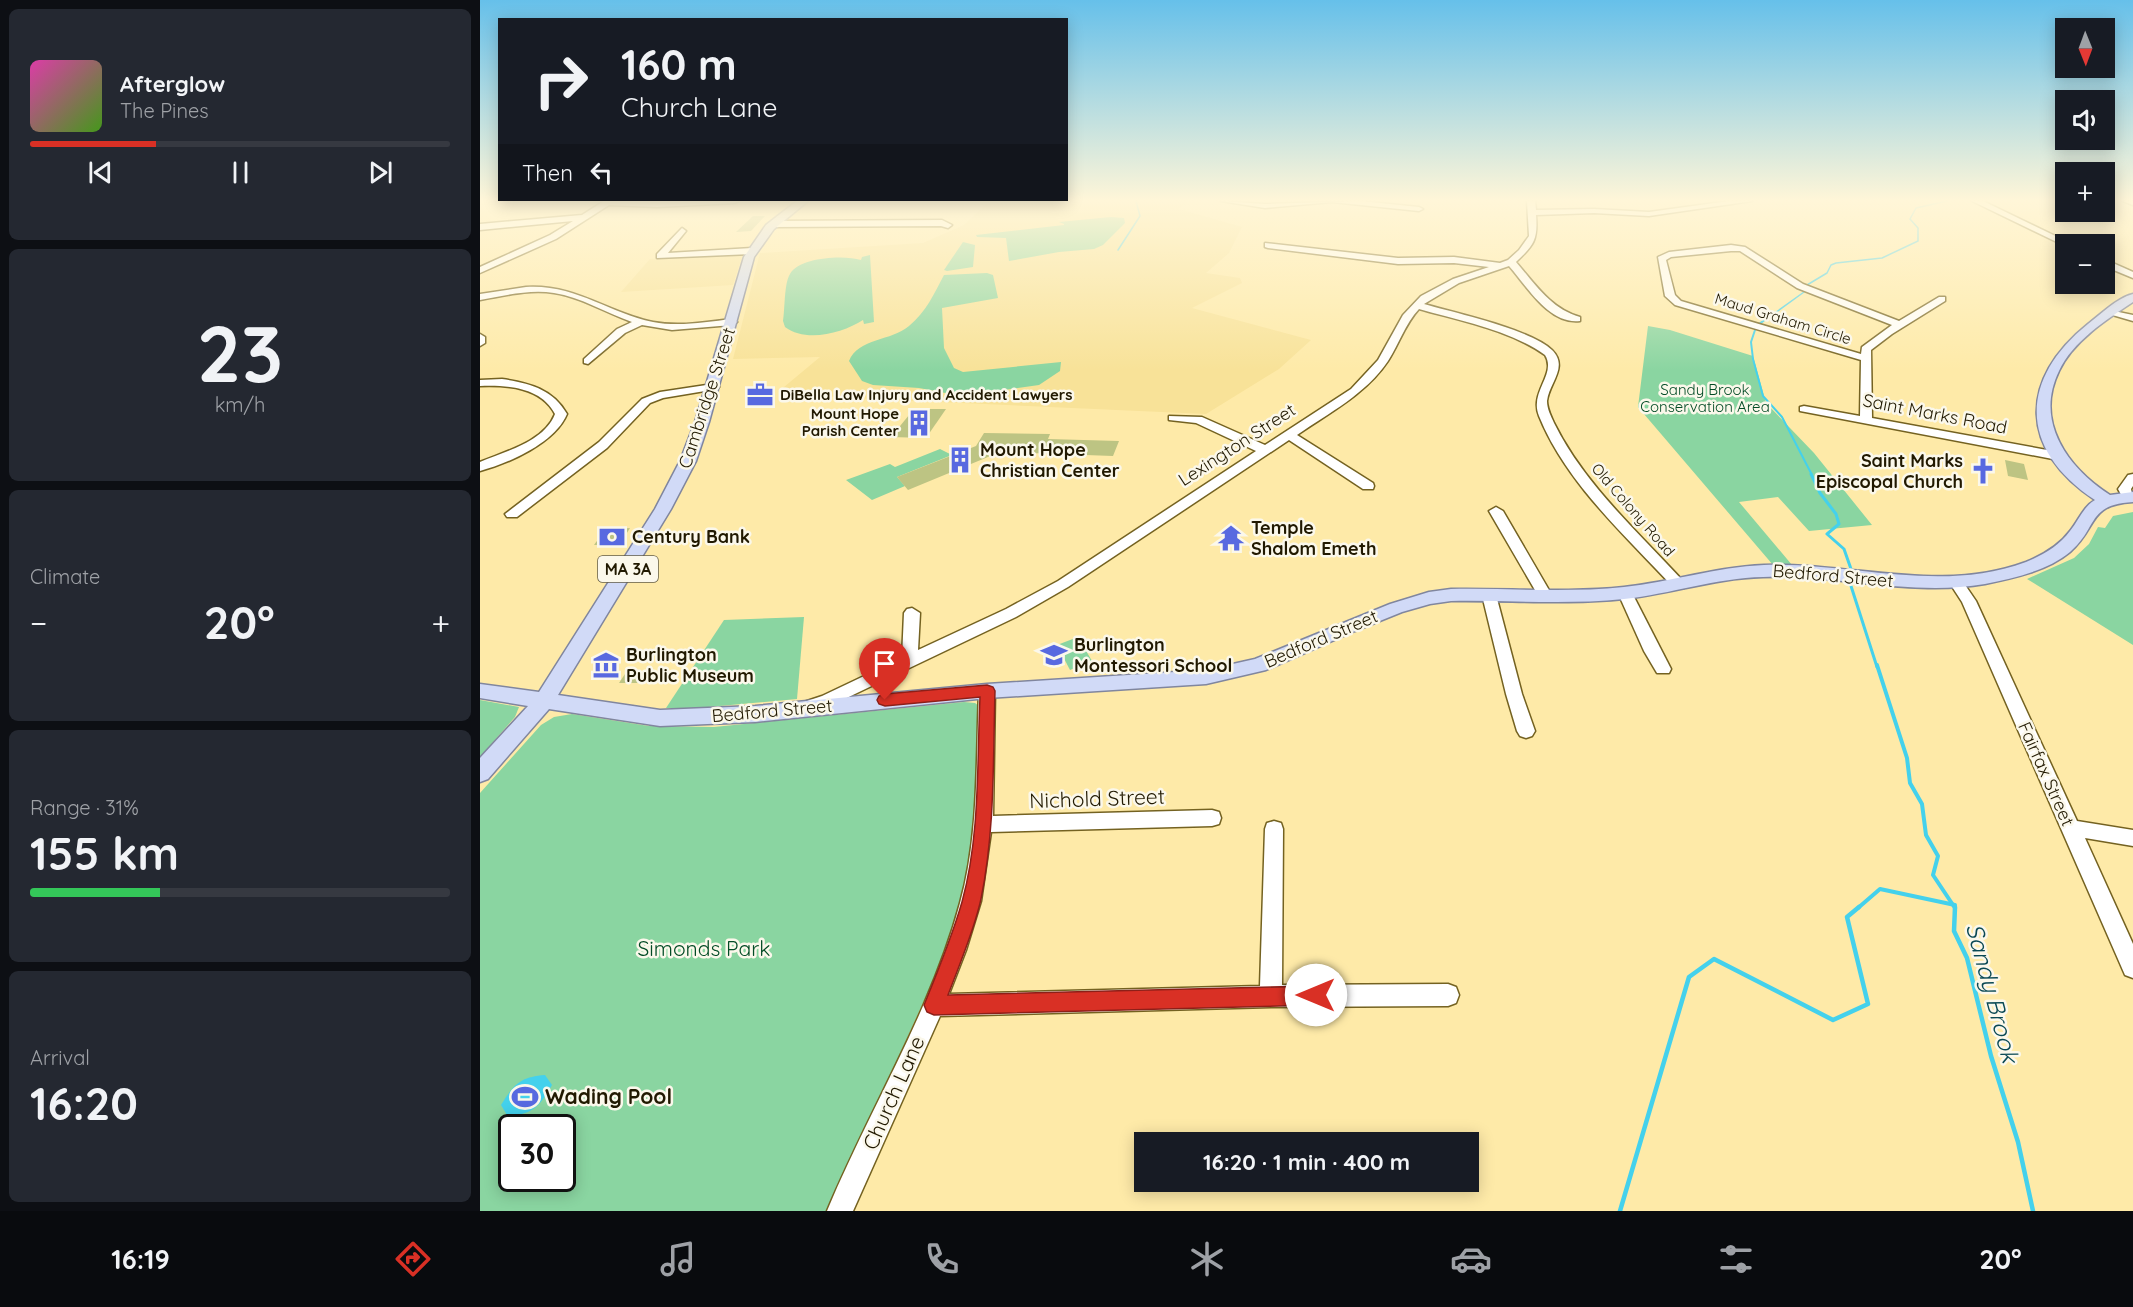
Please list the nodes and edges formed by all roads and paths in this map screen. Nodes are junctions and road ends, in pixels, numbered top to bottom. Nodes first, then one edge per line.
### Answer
1 (508, 258) edge
2 (750, 258) edge
3 (1370, 258) edge
4 (1515, 258) edge
5 (1667, 258) edge
6 (1755, 258) edge
7 (1506, 264) junction
8 (2115, 267) edge
9 (480, 270) edge
10 (2133, 276) edge
11 (480, 297) edge
12 (2133, 297) edge
13 (1942, 299) dead end
14 (1416, 305) junction
15 (2113, 312) junction
16 (2133, 318) edge
17 (1576, 319) dead end
18 (642, 321) junction
19 (732, 322) junction
20 (1900, 325) junction
21 (480, 337) edge
22 (480, 343) edge
23 (1864, 358) junction
24 (588, 361) dead end
25 (480, 383) edge
26 (713, 387) junction
27 (1804, 409) dead end
28 (1173, 418) dead end
29 (1866, 419) junction
30 (1288, 434) junction
31 (1265, 450) junction
32 (2058, 456) junction
33 (480, 467) edge
34 (2133, 478) edge
35 (1368, 486) dead end
36 (2131, 497) edge
37 (2107, 500) junction
38 (1496, 511) dead end
39 (512, 514) dead end
40 (1956, 582) junction
41 (1679, 585) junction
42 (1625, 593) junction
43 (1489, 594) junction
44 (1546, 597) junction
45 (912, 613) dead end
46 (903, 665) junction
47 (1663, 669) dead end
48 (480, 691) edge
49 (987, 691) junction
50 (545, 700) junction
51 (865, 702) junction
52 (800, 709) junction
53 (1526, 731) dead end
54 (480, 773) edge
55 (1212, 818) dead end
56 (982, 824) junction
57 (2070, 828) junction
58 (1274, 829) dead end
59 (2133, 838) edge
60 (2133, 968) edge
61 (1448, 995) dead end
62 (1271, 996) junction
63 (934, 1005) junction
64 (840, 1211) edge

1 - 9 street
2 - 19 main road, Cambridge Street / MA 3A
3 - 7 street
4 - 7 street, Lexington Street
5 - 23 street, Maud Graham Circle
6 - 20 street, Maud Graham Circle
7 - 14 street, Lexington Street
7 - 17 street
8 - 10 street
11 - 18 street
12 - 15 main road
13 - 20 street
14 - 30 street, Lexington Street
14 - 41 street, Old Colony Road
15 - 16 street
15 - 32 main road
18 - 19 street
18 - 24 street
19 - 26 main road, Cambridge Street / MA 3A
20 - 23 street
21 - 22 street
23 - 29 street
25 - 33 street
26 - 39 street
26 - 50 main road, Cambridge Street / MA 3A
27 - 29 street, Saint Marks Road
28 - 31 street
29 - 32 street, Saint Marks Road
30 - 31 street, Lexington Street
30 - 35 street
31 - 46 street, Lexington Street
32 - 37 main road
34 - 36 street
36 - 37 main road
37 - 40 main road, Bedford Street
38 - 44 street
40 - 41 main road, Bedford Street
40 - 57 street, Fairfax Street
41 - 42 main road, Bedford Street
42 - 44 main road, Bedford Street
42 - 47 street
43 - 44 main road, Bedford Street
43 - 49 main road, Bedford Street
43 - 53 street
45 - 46 street
46 - 51 street, Lexington Street
46 - 52 street, Lexington Street
48 - 50 main road, Bedford Street
49 - 51 main road, Bedford Street
49 - 56 street, Church Lane
50 - 52 main road, Bedford Street
50 - 54 main road, Cambridge Street / MA 3A
51 - 52 main road, Bedford Street
55 - 56 street, Nichold Street
56 - 63 street, Church Lane
57 - 59 street
57 - 60 street, Fairfax Street
58 - 62 street
61 - 62 street
62 - 63 street
63 - 64 street, Church Lane

